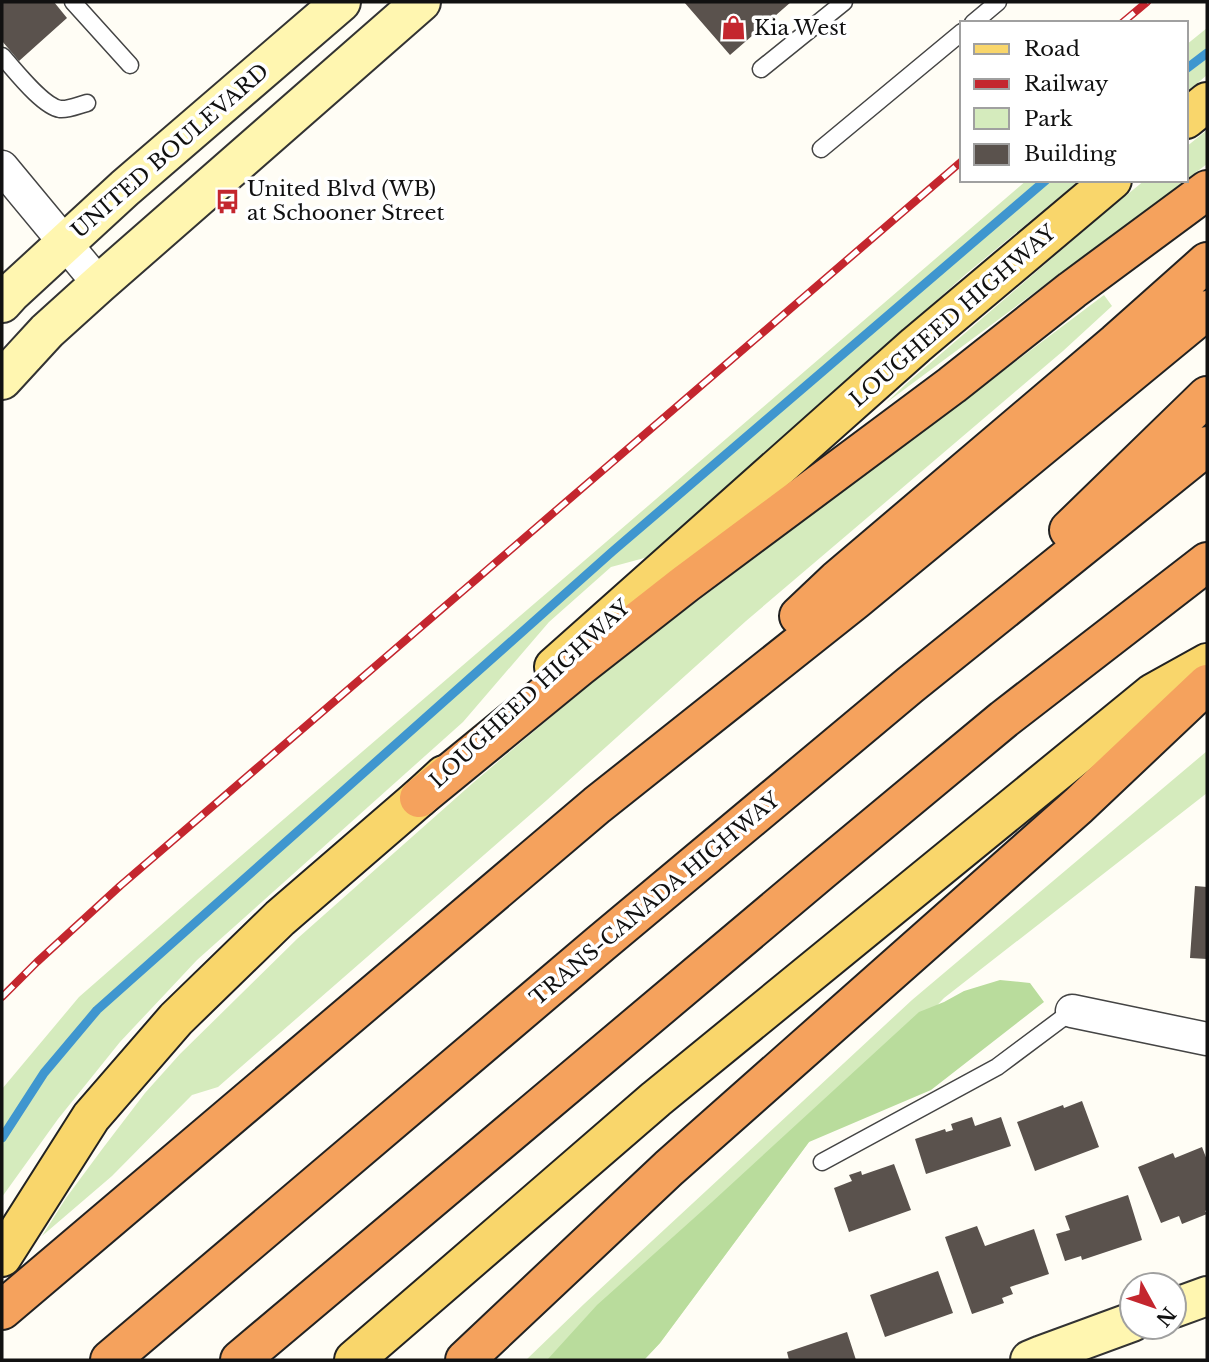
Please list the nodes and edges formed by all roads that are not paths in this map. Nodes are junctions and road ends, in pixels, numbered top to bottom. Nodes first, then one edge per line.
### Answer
1 (74, 2) edge
2 (341, 2) edge
3 (421, 2) edge
4 (844, 2) edge
5 (998, 2) edge
6 (975, 21) edge
7 (960, 34) edge
8 (2, 56) edge
9 (130, 65) dead end
10 (761, 69) dead end
11 (1207, 102) edge
12 (87, 103) dead end
13 (1188, 117) edge
14 (821, 149) dead end
15 (2, 167) edge
16 (1110, 182) edge
17 (1207, 190) edge
18 (65, 244) junction
19 (1207, 262) edge
20 (99, 284) junction
21 (2, 303) edge
22 (1207, 310) edge
23 (2, 380) edge
24 (1207, 396) edge
25 (1207, 446) edge
26 (1207, 562) edge
27 (1207, 663) edge
28 (1207, 684) edge
29 (909, 685) junction
30 (419, 798) junction
31 (597, 805) junction
32 (1072, 1012) joint
33 (1207, 1039) edge
34 (822, 1162) dead end
35 (2, 1256) edge
36 (1207, 1296) edge
37 (1188, 1303) edge
38 (2, 1310) edge
39 (1118, 1327) edge
40 (110, 1360) edge
41 (240, 1360) edge
42 (354, 1360) edge
43 (465, 1360) edge
44 (1030, 1360) edge

1 - 9 lane
2 - 18 main road, UNITED BOULEVARD
3 - 20 main road
4 - 10 lane
5 - 6 lane
7 - 14 lane
8 - 12 lane
11 - 13 main road
15 - 18 street
16 - 30 main road, LOUGHEED HIGHWAY
17 - 30 highway
18 - 20 street
18 - 21 main road, UNITED BOULEVARD
19 - 31 highway
20 - 23 main road
22 - 31 highway
24 - 29 highway
25 - 29 highway, TRANS-CANADA HIGHWAY
26 - 41 highway
27 - 42 main road
28 - 43 highway
29 - 40 highway, TRANS-CANADA HIGHWAY
30 - 35 main road, LOUGHEED HIGHWAY
31 - 38 highway
32 - 33 street
32 - 34 lane
36 - 37 main road
39 - 44 main road

